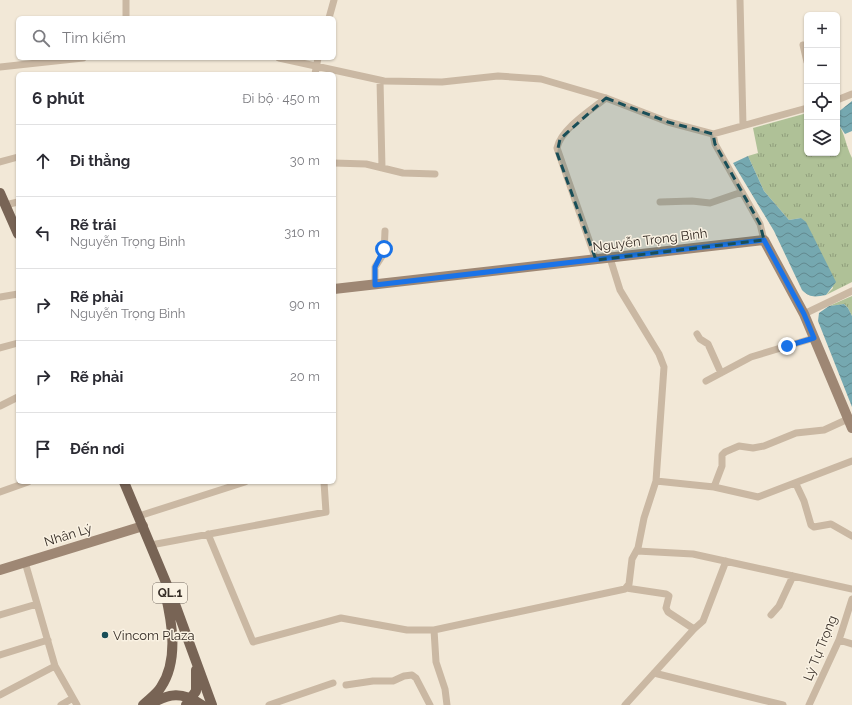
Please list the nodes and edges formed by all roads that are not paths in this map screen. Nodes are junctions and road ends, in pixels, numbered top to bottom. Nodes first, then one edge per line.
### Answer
1 (126, 0) edge
2 (334, 0) edge
3 (740, 0) edge
4 (126, 16) edge
5 (330, 16) edge
6 (803, 45) dead end
7 (804, 49) edge
8 (65, 60) edge
9 (285, 60) edge
10 (318, 60) edge
11 (0, 67) edge
12 (315, 70) edge
13 (328, 72) edge
14 (336, 73) edge
15 (380, 80) junction
16 (852, 94) edge
17 (606, 98) junction
18 (840, 99) edge
19 (804, 109) edge
20 (743, 125) junction
21 (713, 134) junction
22 (16, 158) edge
23 (0, 162) edge
24 (336, 163) edge
25 (382, 168) junction
26 (435, 174) dead end
27 (742, 192) junction
28 (0, 193) edge
29 (16, 202) edge
30 (660, 202) dead end
31 (5, 205) junction
32 (16, 230) edge
33 (385, 231) dead end
34 (764, 240) junction
35 (610, 258) junction
36 (596, 260) junction
37 (375, 285) junction
38 (336, 289) edge
39 (852, 291) edge
40 (16, 294) edge
41 (0, 297) edge
42 (804, 314) junction
43 (697, 334) dead end
44 (814, 338) junction
45 (16, 344) edge
46 (0, 348) edge
47 (721, 373) junction
48 (706, 381) dead end
49 (16, 398) edge
50 (0, 406) edge
51 (850, 423) edge
52 (852, 461) edge
53 (656, 481) junction
54 (22, 484) edge
55 (125, 484) edge
56 (240, 484) edge
57 (324, 484) edge
58 (796, 484) junction
59 (714, 487) junction
60 (0, 492) edge
61 (141, 521) junction
62 (208, 534) junction
63 (852, 536) edge
64 (151, 545) junction
65 (637, 551) junction
66 (726, 561) junction
67 (25, 562) junction
68 (158, 563) junction
69 (0, 570) edge
70 (792, 576) junction
71 (626, 588) junction
72 (852, 589) edge
73 (852, 599) edge
74 (37, 604) junction
75 (850, 613) edge
76 (0, 615) edge
77 (771, 615) dead end
78 (694, 629) junction
79 (434, 630) junction
80 (48, 640) junction
81 (839, 640) junction
82 (852, 644) edge
83 (191, 648) junction
84 (0, 655) edge
85 (55, 666) junction
86 (654, 673) junction
87 (333, 683) dead end
88 (346, 685) dead end
89 (0, 695) edge
90 (189, 701) edge
91 (290, 701) edge
92 (75, 702) edge
93 (61, 705) edge
94 (143, 705) edge
95 (149, 705) edge
96 (202, 705) edge
97 (212, 705) edge
98 (269, 705) edge
99 (430, 705) edge
100 (447, 705) edge
101 (625, 705) edge
102 (783, 705) edge
103 (809, 705) edge

1 - 4 street
2 - 5 street
3 - 20 street
6 - 7 street
8 - 11 street
9 - 12 street
10 - 12 street
12 - 13 street
14 - 15 street
15 - 17 street
15 - 25 street
16 - 18 street
17 - 21 street
17 - 36 street
19 - 20 street
20 - 21 street
21 - 27 street
22 - 23 street
24 - 25 street
25 - 26 street
27 - 30 street
27 - 34 street
28 - 31 main road
29 - 31 street
31 - 32 main road
33 - 37 street
34 - 35 street, Nguyễn Trọng Bình
34 - 42 street
35 - 36 street, Nguyễn Trọng Bình
35 - 53 street
36 - 37 street, Nguyễn Trọng Bình
37 - 38 street, Nguyễn Trọng Bình
39 - 42 street
40 - 41 street
42 - 44 street
43 - 47 street
44 - 47 street
44 - 51 street
45 - 46 street
47 - 48 street
49 - 50 street
51 - 59 street
52 - 58 street
53 - 59 street
53 - 65 street
54 - 60 street
55 - 61 main road, QL.1
56 - 61 street
57 - 62 street
58 - 59 street
58 - 63 street
61 - 64 main road, QL.1
61 - 67 street, Nhân Lý
62 - 64 street
62 - 79 street
64 - 68 main road, QL.1
65 - 66 street
65 - 71 street
66 - 70 street
66 - 78 street
67 - 69 street, Nhân Lý
67 - 74 street
68 - 83 main road, QL.1
68 - 94 main road
70 - 72 street
70 - 77 street
71 - 78 street
71 - 79 street
73 - 75 street, Lý Tự Trọng
74 - 76 street
74 - 80 street
75 - 81 street, Lý Tự Trọng
78 - 86 street
79 - 100 street
80 - 84 street
80 - 85 street
81 - 82 street
81 - 103 street, Lý Tự Trọng
83 - 90 main road
83 - 97 main road, QL.1
85 - 89 street
85 - 92 street
86 - 101 street
86 - 102 street
87 - 91 street
88 - 99 street
90 - 95 main road
90 - 96 main road
91 - 98 street
92 - 93 street

